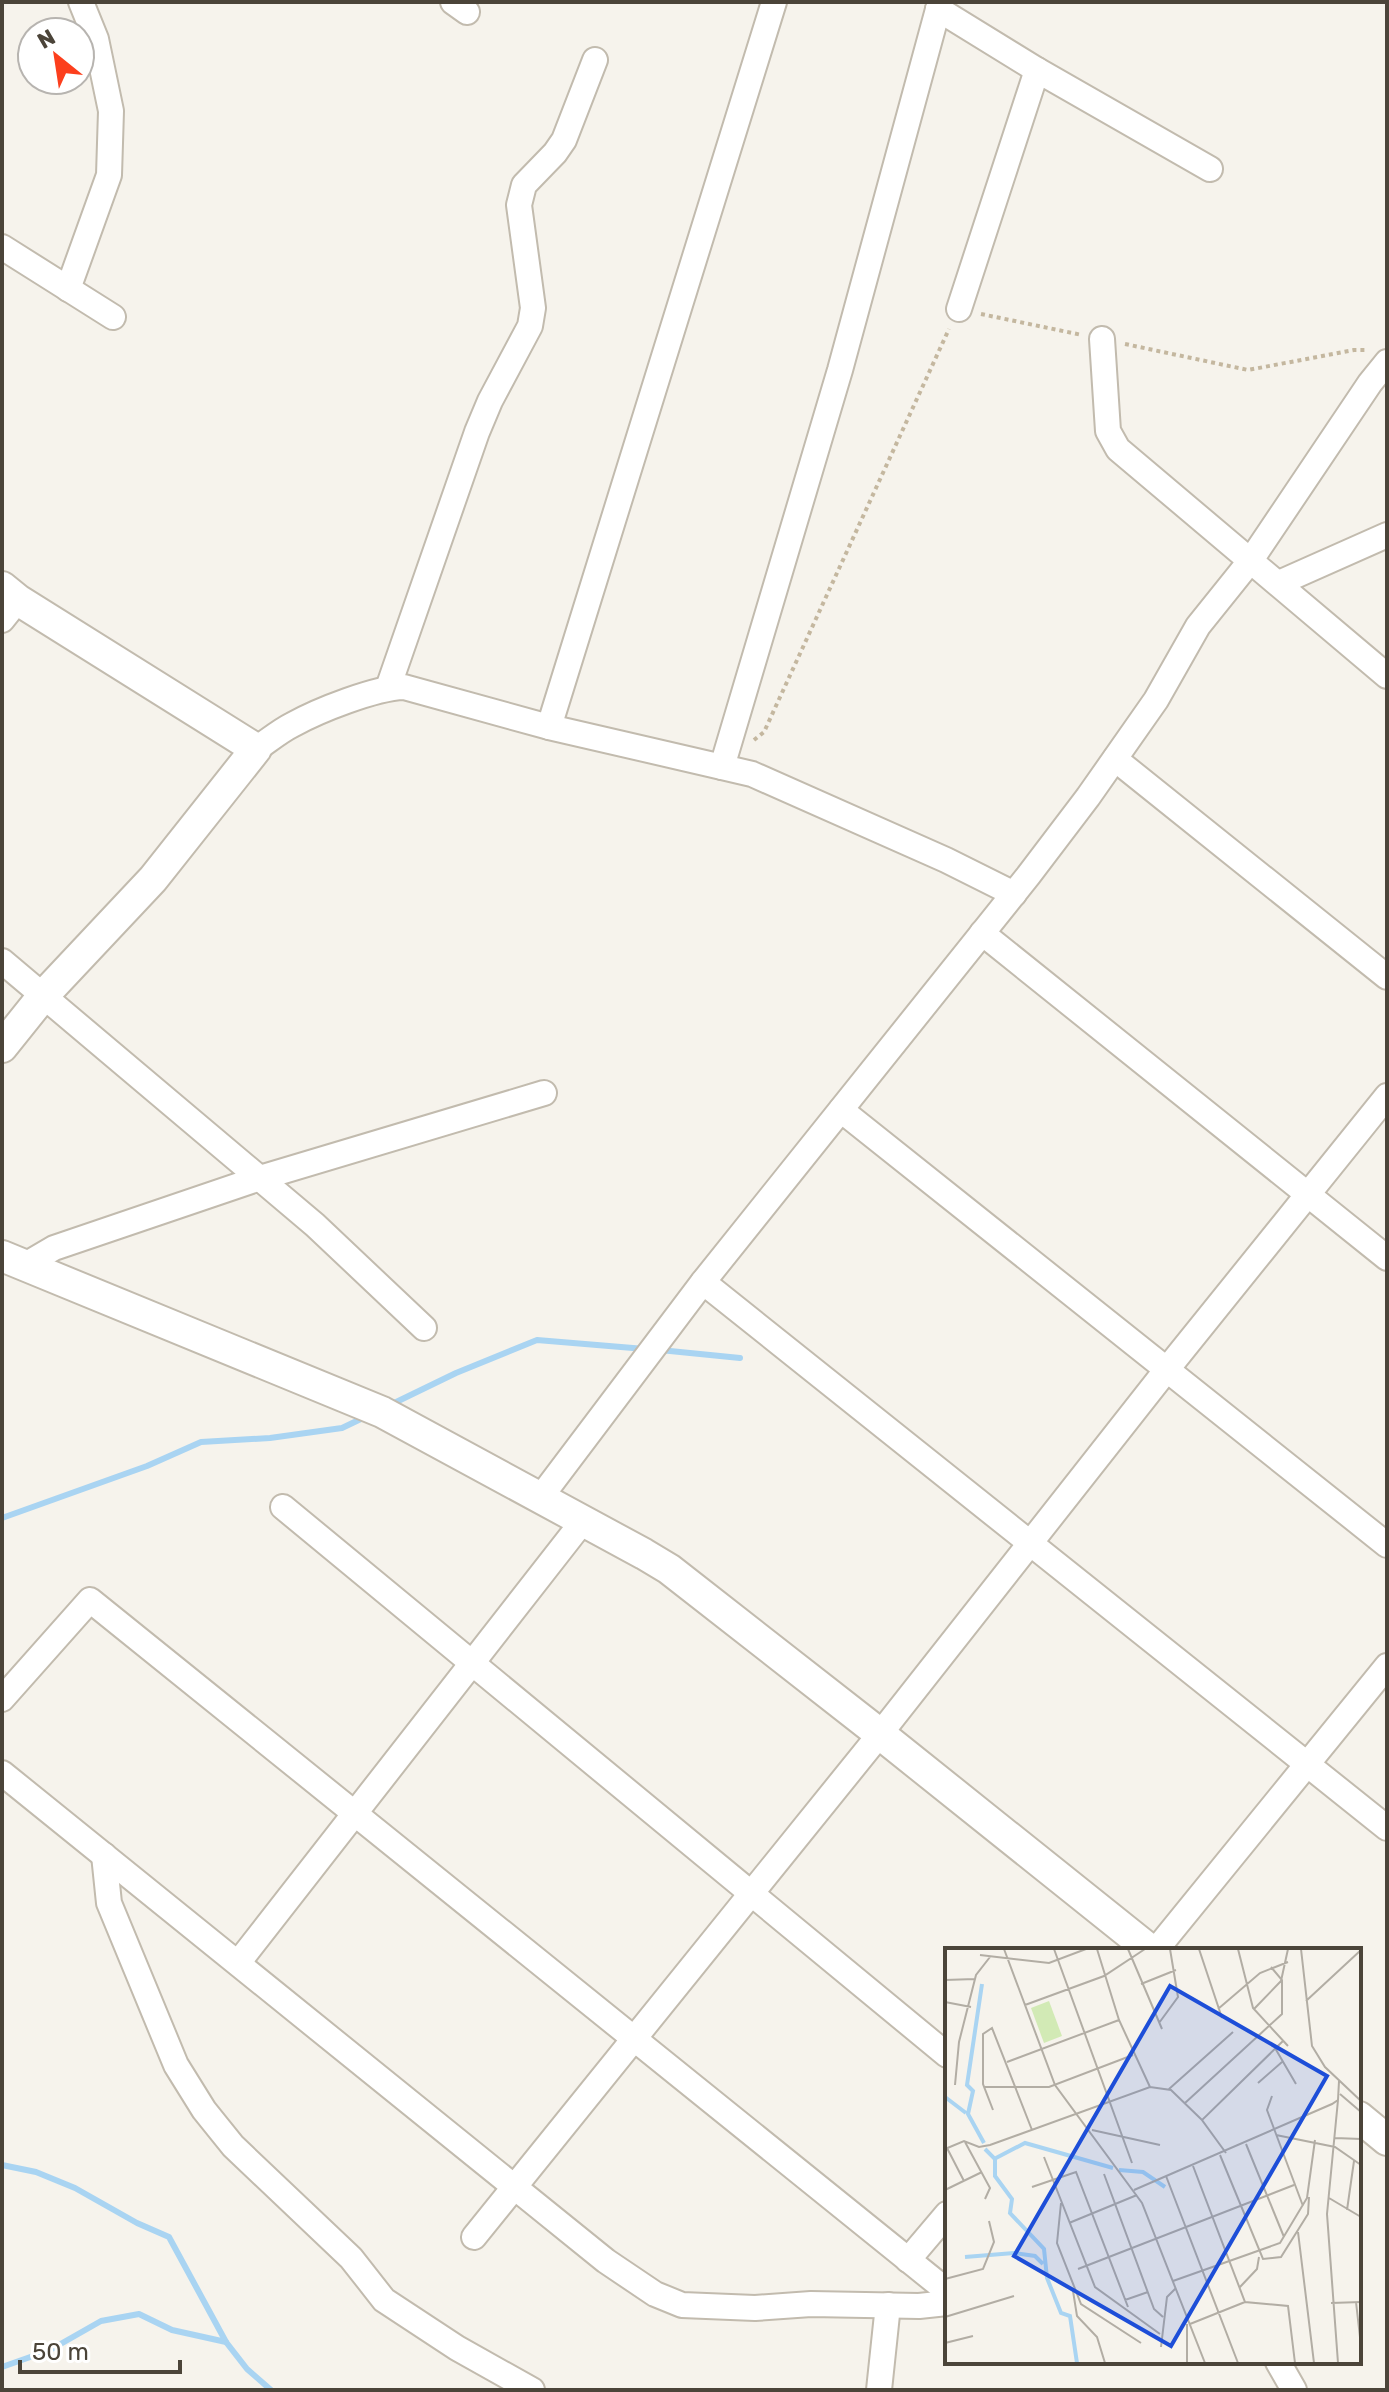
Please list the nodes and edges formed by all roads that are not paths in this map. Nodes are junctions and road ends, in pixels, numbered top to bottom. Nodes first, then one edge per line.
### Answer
1 (81, 2) edge
2 (774, 2) edge
3 (939, 6) edge
4 (595, 60) dead end
5 (1037, 70) junction
6 (1210, 169) dead end
7 (2, 247) edge
8 (68, 289) junction
9 (959, 309) road end
10 (113, 317) dead end
11 (1102, 339) road end
12 (1382, 356) edge
13 (1387, 535) edge
14 (1251, 560) junction
15 (1279, 583) junction
16 (7, 602) edge
17 (1387, 676) edge
18 (388, 688) junction
19 (549, 727) junction
20 (256, 749) junction
21 (1115, 759) junction
22 (722, 767) junction
23 (1014, 894) junction
24 (982, 933) junction
25 (2, 961) edge
26 (1387, 977) edge
27 (43, 996) junction
28 (2, 1047) edge
29 (544, 1093) dead end
30 (1387, 1096) edge
31 (841, 1110) junction
32 (260, 1178) junction
33 (1308, 1194) junction
34 (1387, 1258) edge
35 (13, 1261) edge
36 (703, 1282) junction
37 (424, 1328) dead end
38 (1168, 1368) junction
39 (540, 1498) junction
40 (283, 1507) dead end
41 (583, 1521) junction
42 (1030, 1543) junction
43 (1387, 1545) edge
44 (471, 1664) junction
45 (1387, 1666) edge
46 (2, 1699) edge
47 (880, 1734) junction
48 (1306, 1764) junction
49 (2, 1773) edge
50 (354, 1815) junction
51 (1387, 1828) edge
52 (104, 1855) junction
53 (750, 1893) junction
54 (1150, 1948) edge
55 (1155, 1948) edge
56 (238, 1963) junction
57 (634, 2038) junction
58 (945, 2053) edge
59 (1361, 2119) edge
60 (1387, 2140) edge
61 (514, 2187) junction
62 (945, 2216) edge
63 (474, 2237) dead end
64 (908, 2260) junction
65 (945, 2289) edge
66 (945, 2303) edge
67 (888, 2305) junction
68 (1279, 2364) edge
69 (508, 2381) edge
70 (532, 2390) edge
71 (879, 2390) edge
72 (1294, 2390) edge

1 - 8 street
2 - 19 street
3 - 5 street
3 - 22 street
4 - 18 street
5 - 6 street
5 - 9 street
7 - 8 street
8 - 10 street
11 - 14 street
12 - 14 street
13 - 15 street
14 - 15 street
14 - 21 street
15 - 17 street
16 - 20 street
18 - 19 street
18 - 20 street
19 - 22 street
20 - 27 street
21 - 23 street
21 - 26 street
22 - 23 street
23 - 24 street
24 - 31 street
24 - 33 street
25 - 27 street
27 - 28 street
27 - 32 street
29 - 32 street
30 - 33 street
31 - 36 street
31 - 38 street
32 - 35 street
32 - 37 street
33 - 34 street
33 - 38 street
35 - 39 street
36 - 39 street
36 - 42 street
38 - 42 street
38 - 43 street
39 - 41 street
40 - 44 street
41 - 44 street
41 - 47 street
42 - 47 street
42 - 48 street
44 - 50 street
44 - 53 street
45 - 48 street
46 - 50 street
47 - 53 street
47 - 54 street
48 - 51 street
48 - 55 street
49 - 52 street
50 - 56 street
50 - 57 street
52 - 56 street
52 - 69 street
53 - 57 street
53 - 58 street
56 - 61 street
57 - 61 street
57 - 64 street
59 - 60 street
61 - 63 street
61 - 67 street
62 - 64 street
64 - 65 street
66 - 67 street
67 - 71 street
68 - 72 street
69 - 70 street

